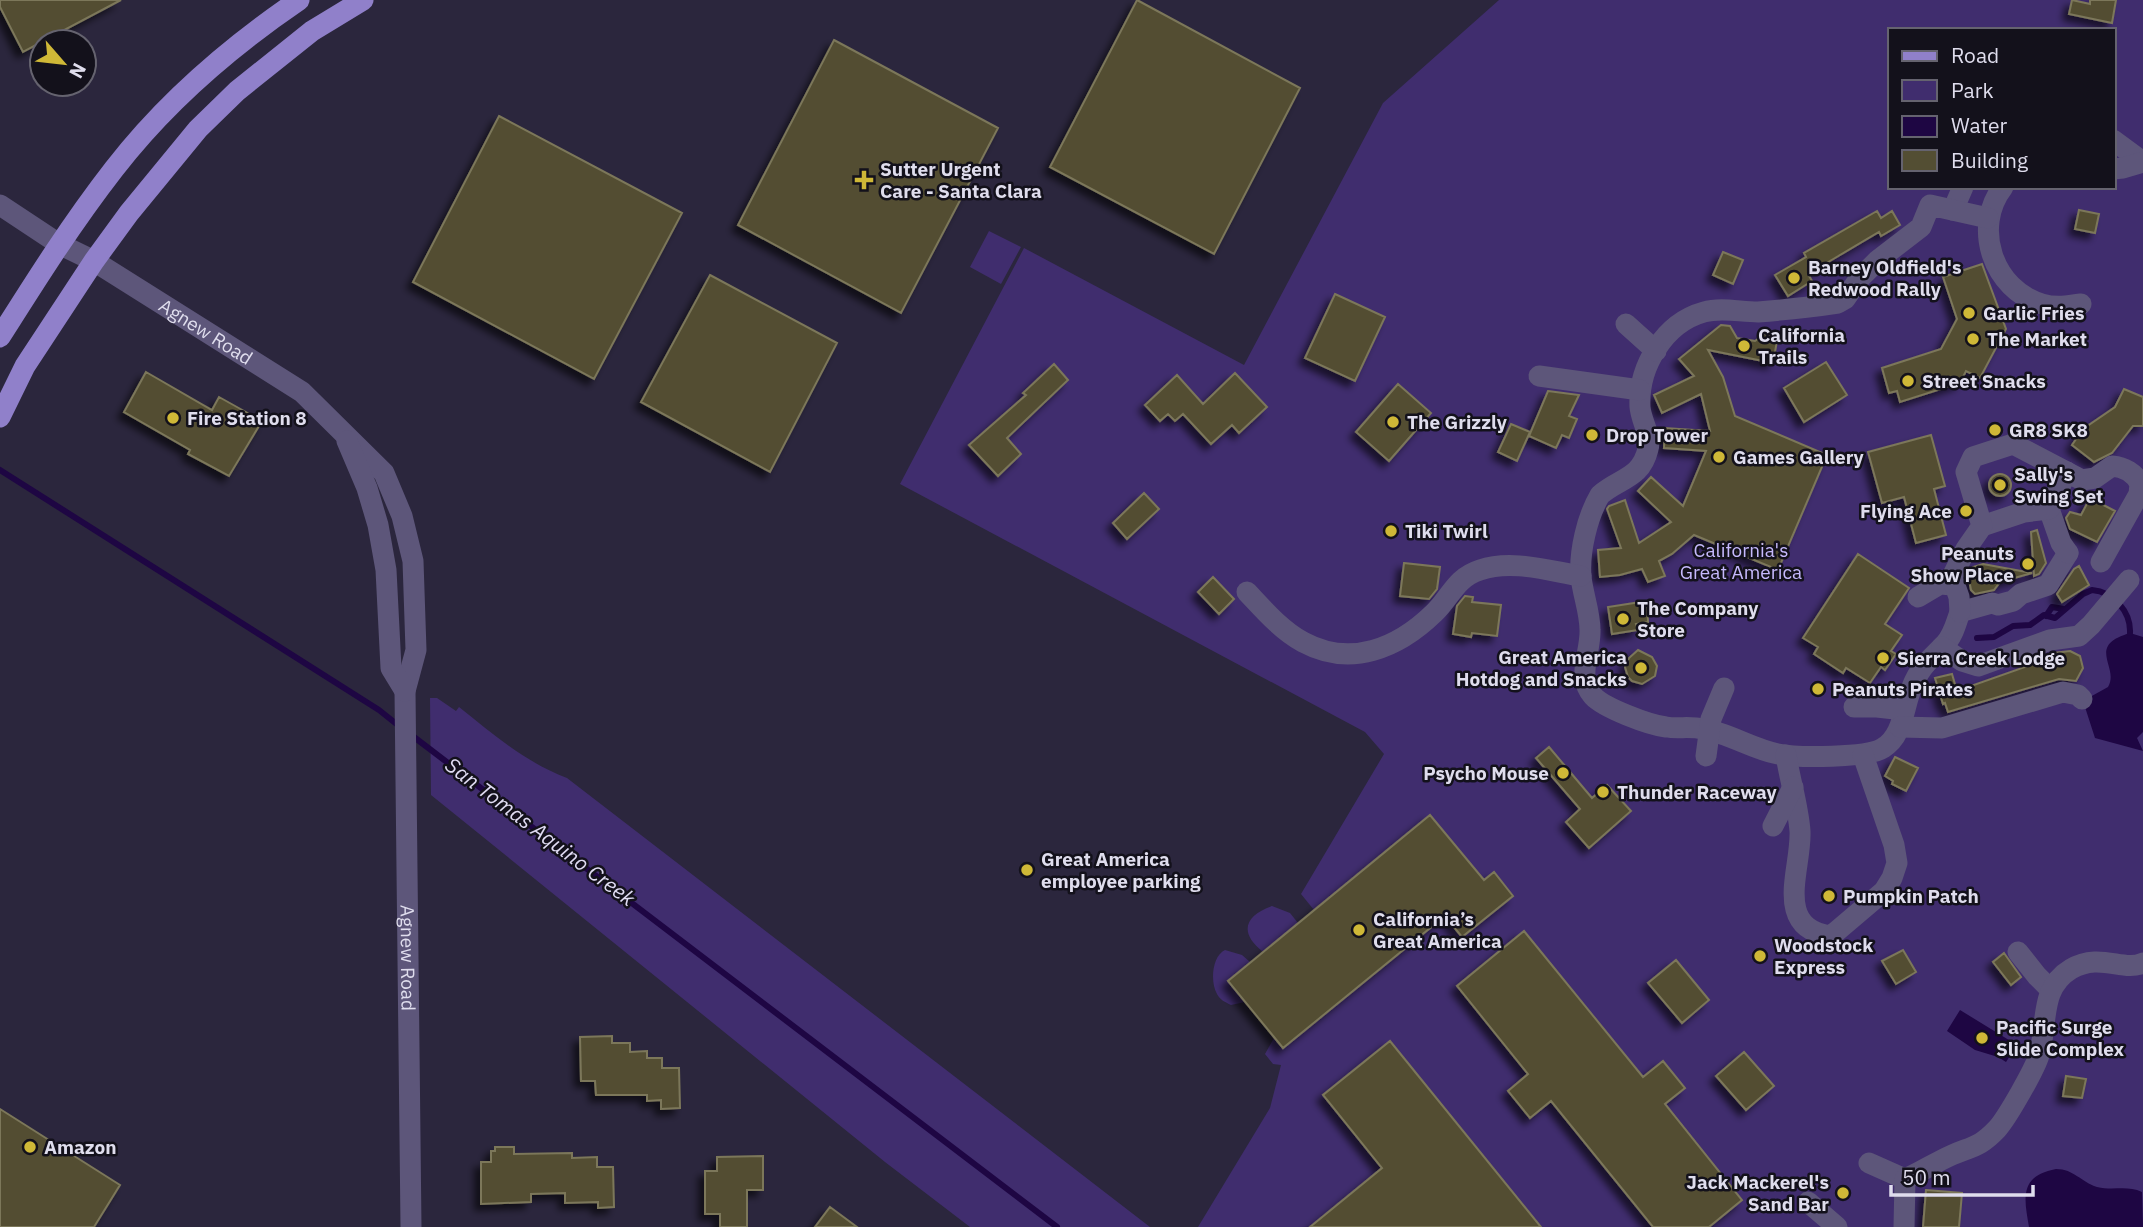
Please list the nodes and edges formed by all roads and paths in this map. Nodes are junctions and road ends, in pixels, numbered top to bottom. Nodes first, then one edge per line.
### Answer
1 (299, 0) edge
2 (363, 0) edge
3 (2115, 143) edge
4 (2128, 163) edge
5 (1962, 189) edge
6 (2002, 189) edge
7 (1934, 196) edge
8 (0, 205) edge
9 (1953, 210) junction
10 (1988, 218) junction
11 (59, 244) junction
12 (94, 261) junction
13 (2081, 304) dead end
14 (1626, 324) dead end
15 (0, 337) edge
16 (1656, 351) junction
17 (1539, 376) dead end
18 (1640, 390) junction
19 (1, 415) edge
20 (2067, 472) junction
21 (2049, 509) junction
22 (2136, 517) edge
23 (1982, 526) junction
24 (2068, 553) junction
25 (1940, 562) dead end
26 (2101, 562) junction
27 (1581, 576) junction
28 (2130, 584) edge
29 (1953, 585) junction
30 (1247, 592) dead end
31 (1918, 597) dead end
32 (1960, 612) junction
33 (1942, 647) junction
34 (1724, 688) dead end
35 (2082, 699) dead end
36 (1854, 707) dead end
37 (1902, 719) junction
38 (1709, 730) junction
39 (1782, 755) junction
40 (1863, 755) junction
41 (1706, 756) dead end
42 (1793, 788) junction
43 (1773, 826) dead end
44 (2018, 952) dead end
45 (2143, 963) edge
46 (2050, 989) junction
47 (1869, 1163) dead end
48 (1905, 1180) junction
49 (1808, 1202) dead end
50 (411, 1227) edge
51 (1838, 1227) edge
52 (1904, 1227) edge

1 - 11 main road
2 - 12 main road
3 - 4 street
5 - 9 street
6 - 10 street
7 - 9 street
7 - 16 street
8 - 11 street, Agnew Road
9 - 10 street
10 - 13 street
11 - 12 street, Agnew Road
11 - 15 main road
12 - 19 main road
12 - 50 street, Agnew Road
14 - 16 street
16 - 18 street
17 - 18 street
18 - 27 street
20 - 21 street
20 - 22 street
20 - 23 street
21 - 23 street
21 - 24 street
22 - 26 street
23 - 29 street
24 - 26 street
24 - 32 street
25 - 29 street
26 - 28 street
27 - 30 street
27 - 38 street
28 - 33 street
29 - 31 street
29 - 32 street
32 - 33 street
33 - 37 street
34 - 38 street
35 - 37 street
36 - 37 street
37 - 40 street
38 - 39 street
38 - 41 street
39 - 40 street
39 - 42 street
40 - 42 street
42 - 43 street
44 - 46 street
45 - 46 street
46 - 48 street
47 - 48 street
48 - 52 street
49 - 51 street

